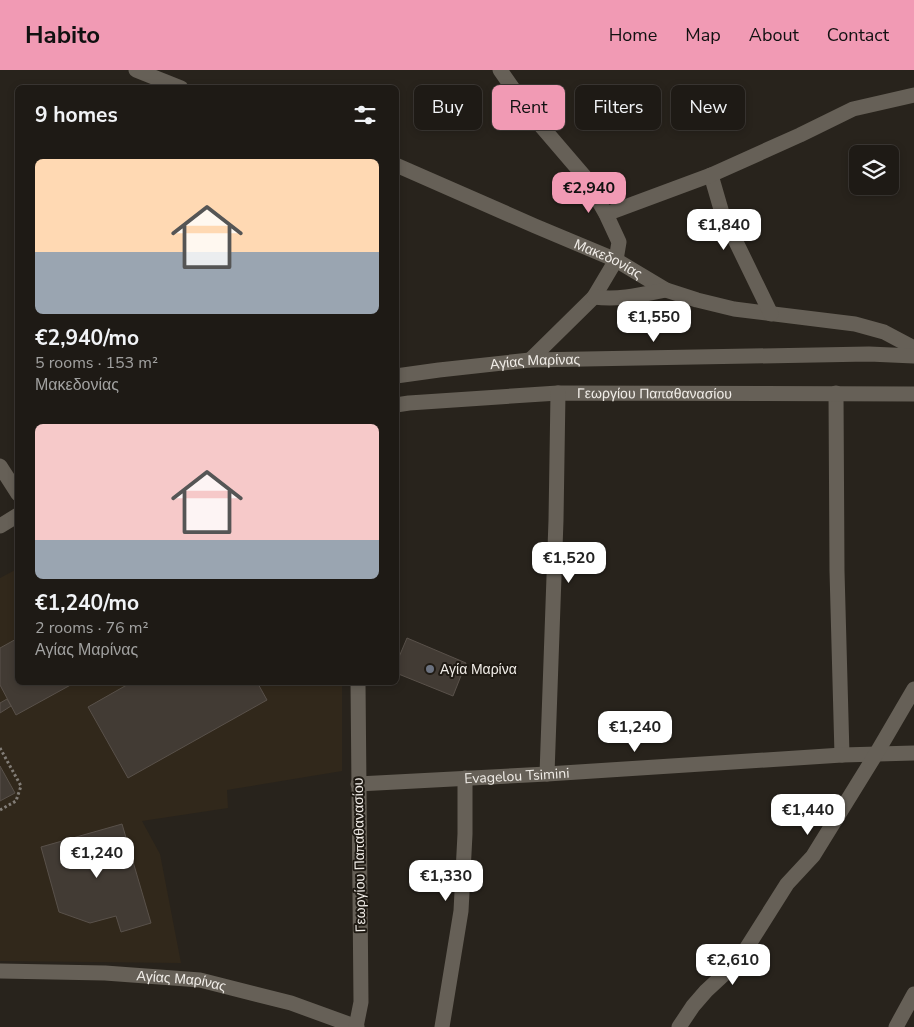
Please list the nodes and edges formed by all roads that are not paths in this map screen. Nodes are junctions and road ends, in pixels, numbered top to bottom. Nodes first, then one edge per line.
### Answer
1 (136, 70) edge
2 (500, 70) edge
3 (174, 85) edge
4 (914, 95) edge
5 (399, 166) edge
6 (711, 175) junction
7 (606, 214) junction
8 (616, 260) junction
9 (666, 290) junction
10 (594, 297) junction
11 (771, 314) junction
12 (914, 348) edge
13 (914, 356) edge
14 (530, 360) junction
15 (399, 376) edge
16 (558, 393) junction
17 (836, 393) junction
18 (914, 394) edge
19 (399, 405) edge
20 (0, 466) edge
21 (15, 489) edge
22 (15, 517) edge
23 (0, 526) edge
24 (358, 685) edge
25 (914, 689) edge
26 (914, 753) edge
27 (876, 754) junction
28 (842, 755) junction
29 (547, 774) junction
30 (465, 778) junction
31 (358, 784) junction
32 (0, 971) edge
33 (914, 994) edge
34 (356, 1027) edge
35 (442, 1027) edge
36 (680, 1027) edge
37 (896, 1027) edge

1 - 3 street
2 - 7 street
4 - 6 street
5 - 8 street, Μακεδονίας
6 - 7 street
6 - 11 street
7 - 8 street
8 - 9 street, Μακεδονίας
8 - 10 street
9 - 10 street
9 - 11 street, Μακεδονίας
10 - 14 street
11 - 12 street, Μακεδονίας
13 - 14 street, Αγίας Μαρίνας
14 - 15 street, Αγίας Μαρίνας
16 - 17 street, Γεωργίου Παπαθανασίου
16 - 19 street, Γεωργίου Παπαθανασίου
16 - 29 street
17 - 18 street, Γεωργίου Παπαθανασίου
17 - 28 street
20 - 21 street
22 - 23 street
24 - 31 street, Γεωργίου Παπαθανασίου
25 - 27 street
26 - 27 street, Evagelou Tsimini
27 - 28 street, Evagelou Tsimini
27 - 36 street
28 - 29 street, Evagelou Tsimini
29 - 30 street, Evagelou Tsimini
30 - 31 street, Evagelou Tsimini
30 - 35 street
31 - 34 street, Γεωργίου Παπαθανασίου
32 - 34 street, Αγίας Μαρίνας
33 - 37 street

